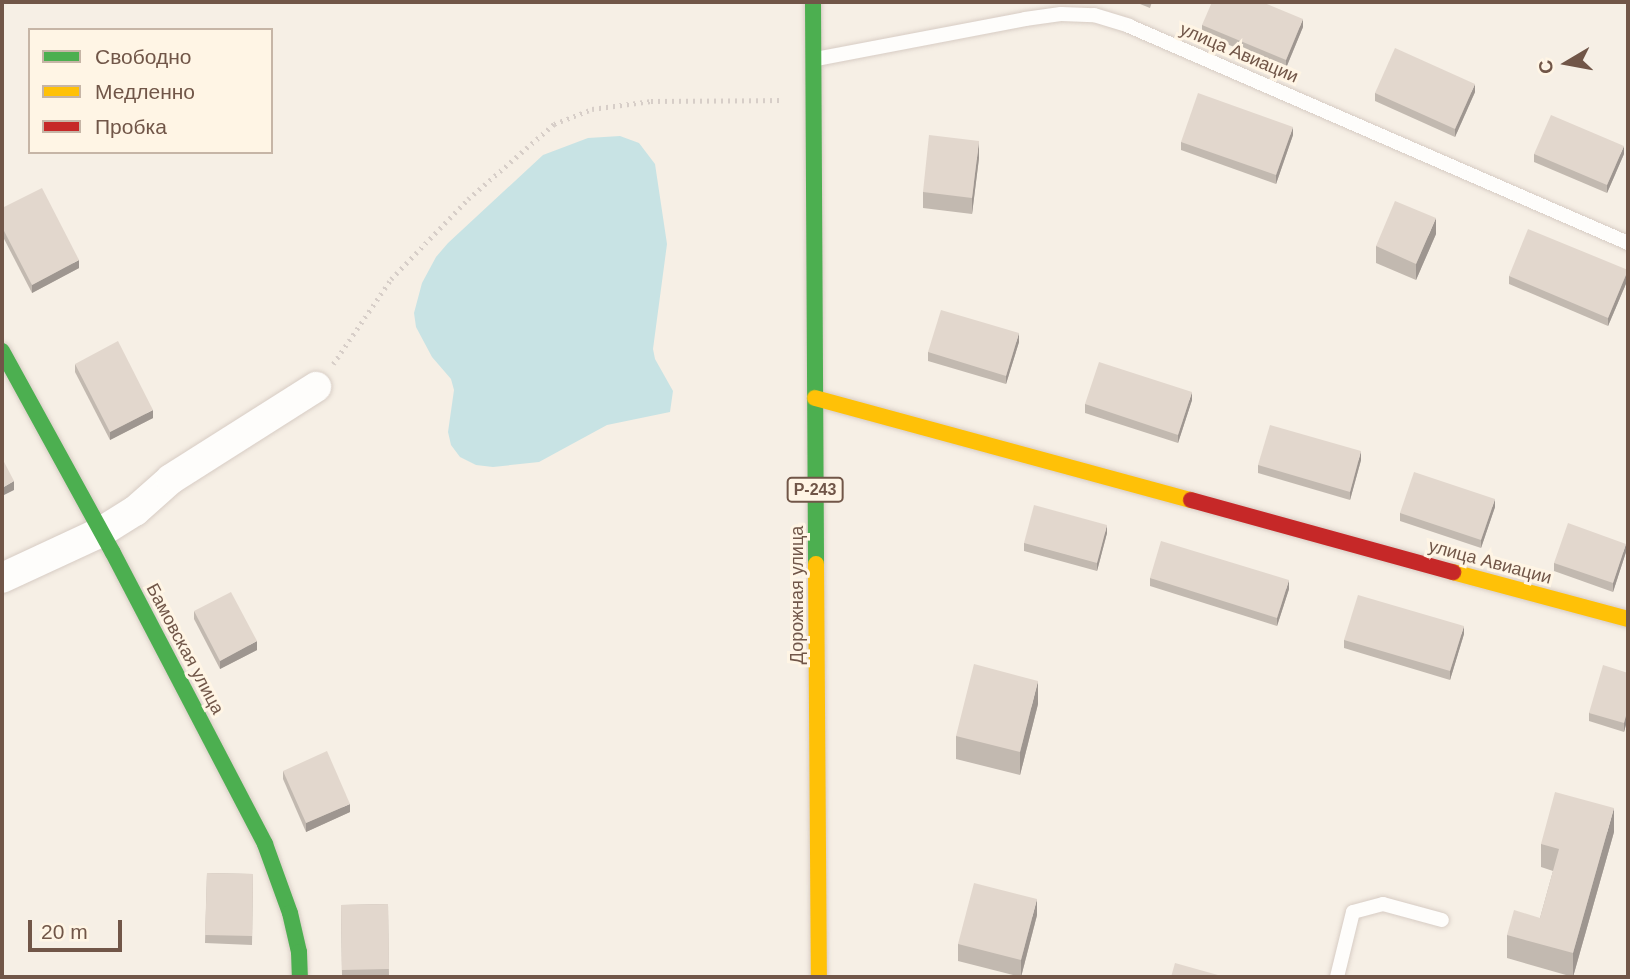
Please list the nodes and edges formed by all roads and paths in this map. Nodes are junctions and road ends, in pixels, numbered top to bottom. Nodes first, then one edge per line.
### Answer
1 (813, 2) edge
2 (814, 59) junction
3 (814, 99) junction
4 (1628, 243) edge
5 (2, 351) edge
6 (316, 387) joint
7 (815, 398) junction
8 (101, 532) junction
9 (2, 578) edge
10 (1628, 619) edge
11 (1442, 920) dead end
12 (300, 977) edge
13 (819, 977) edge
14 (1338, 977) edge

1 - 2 main road, Дорожная улица / Р-243
2 - 3 main road, Дорожная улица / Р-243
2 - 4 lane, улица Авиации
3 - 6 path
3 - 7 main road, Дорожная улица / Р-243
5 - 8 main road, Бамовская улица
6 - 8 street
7 - 10 main road, улица Авиации
7 - 13 main road, Дорожная улица / Р-243
8 - 9 street
8 - 12 main road, Бамовская улица
11 - 14 lane

